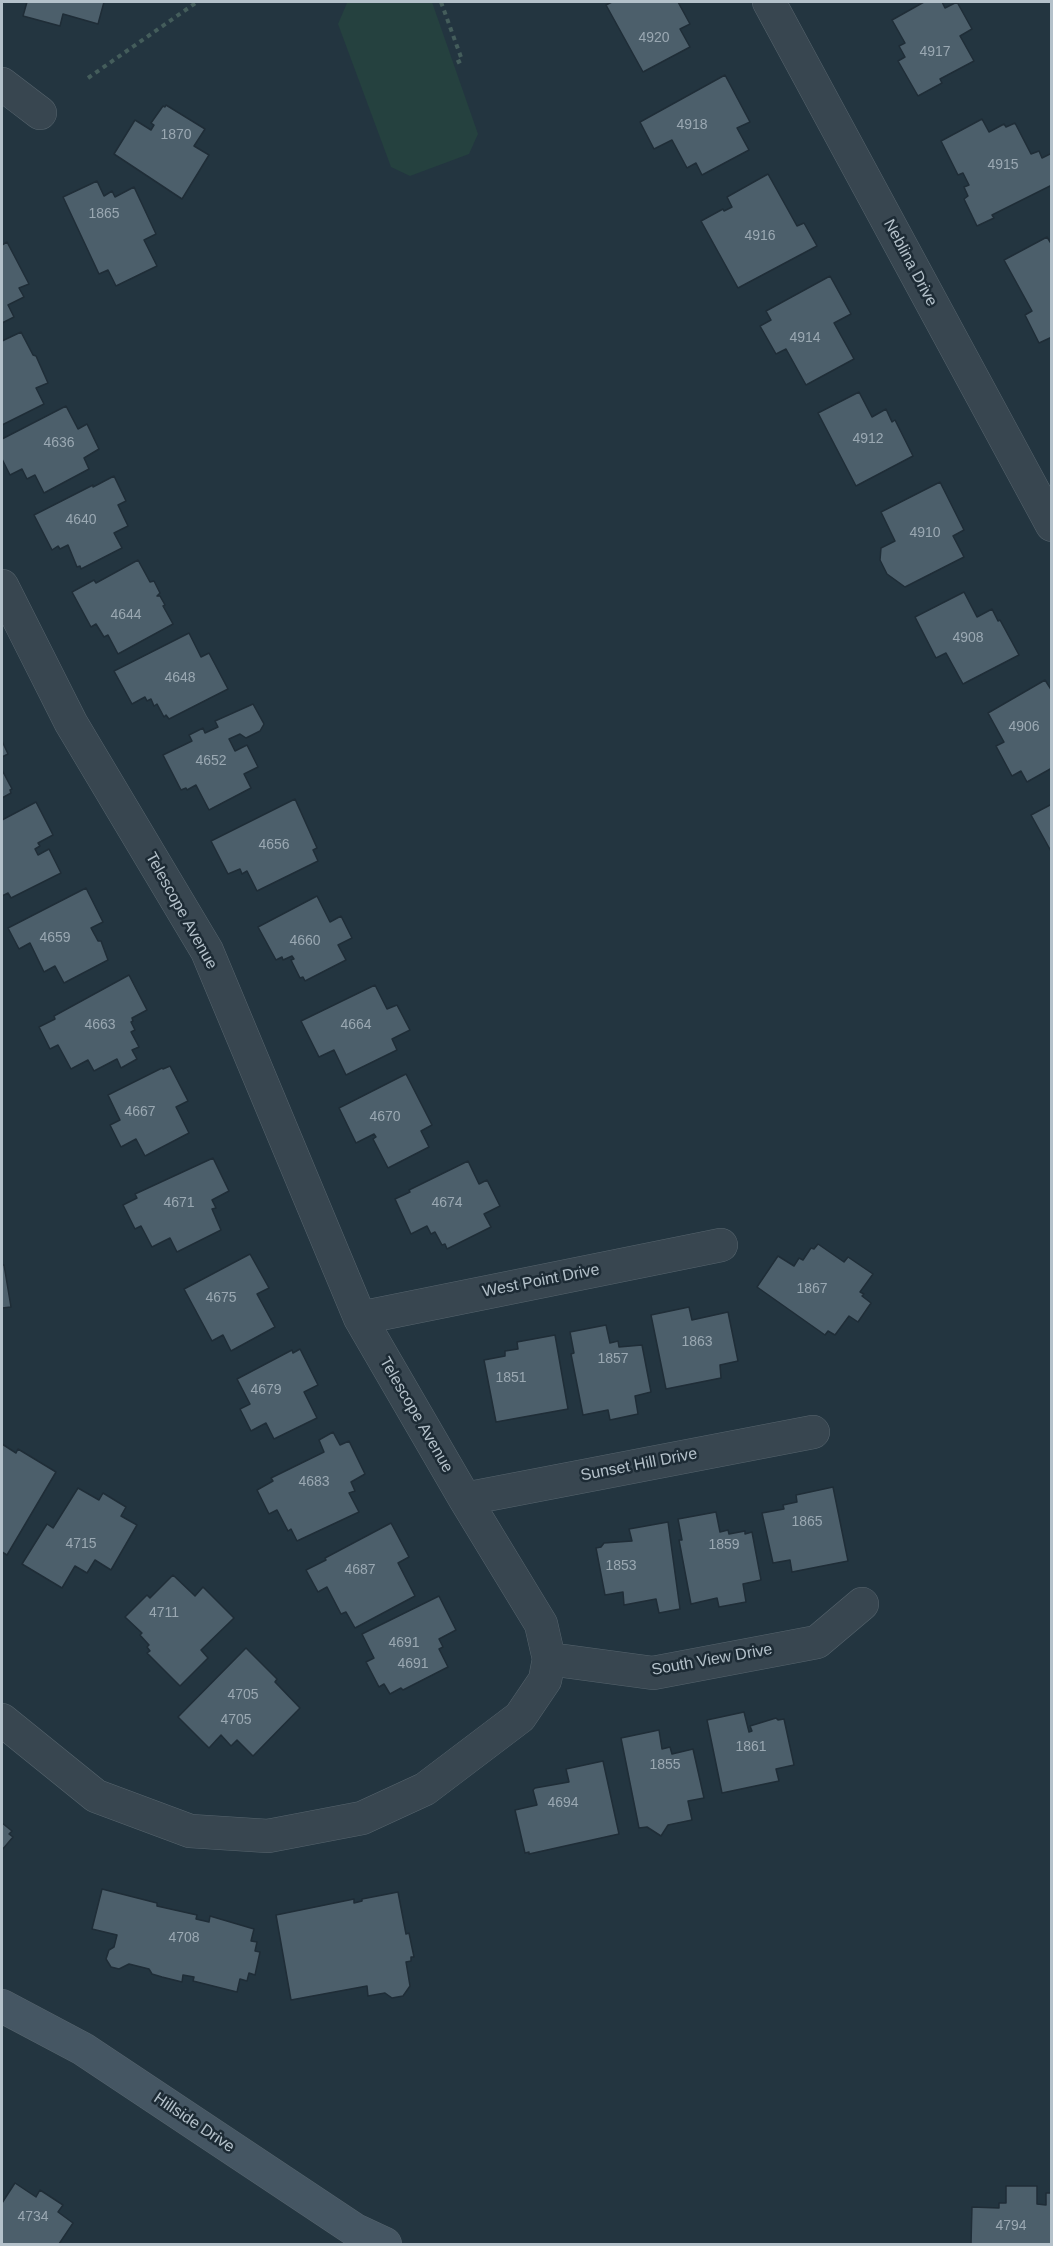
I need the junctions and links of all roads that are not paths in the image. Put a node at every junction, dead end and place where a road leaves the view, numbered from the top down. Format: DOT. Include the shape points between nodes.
graph roads {
  1 [pos="772,2"];
  2 [pos="2,84"];
  3 [pos="40,112"];
  4 [pos="1052,525"];
  5 [pos="2,586"];
  6 [pos="721,1245"];
  7 [pos="360,1318"];
  8 [pos="813,1432"];
  9 [pos="465,1499"];
  10 [pos="862,1604"];
  11 [pos="549,1659"];
  12 [pos="2,1720"];
  13 [pos="2,2006"];
  14 [pos="385,2244"];
  1 -- 4 [label="street, Neblina Drive"];
  2 -- 3 [label="street"];
  5 -- 7 [label="street, Telescope Avenue" via="71,723 207,951"];
  6 -- 7 [label="street, West Point Drive"];
  7 -- 9 [label="street, Telescope Avenue"];
  8 -- 9 [label="street, Sunset Hill Drive"];
  9 -- 11 [label="street, Telescope Avenue" via="541,1624"];
  10 -- 11 [label="street, South View Drive" via="818,1642 653,1673"];
  11 -- 12 [label="street" via="545,1680 520,1717 424,1790 362,1818 268,1836 190,1831 96,1796"];
  13 -- 14 [label="street, Hillside Drive" via="83,2049 355,2230"];
}
